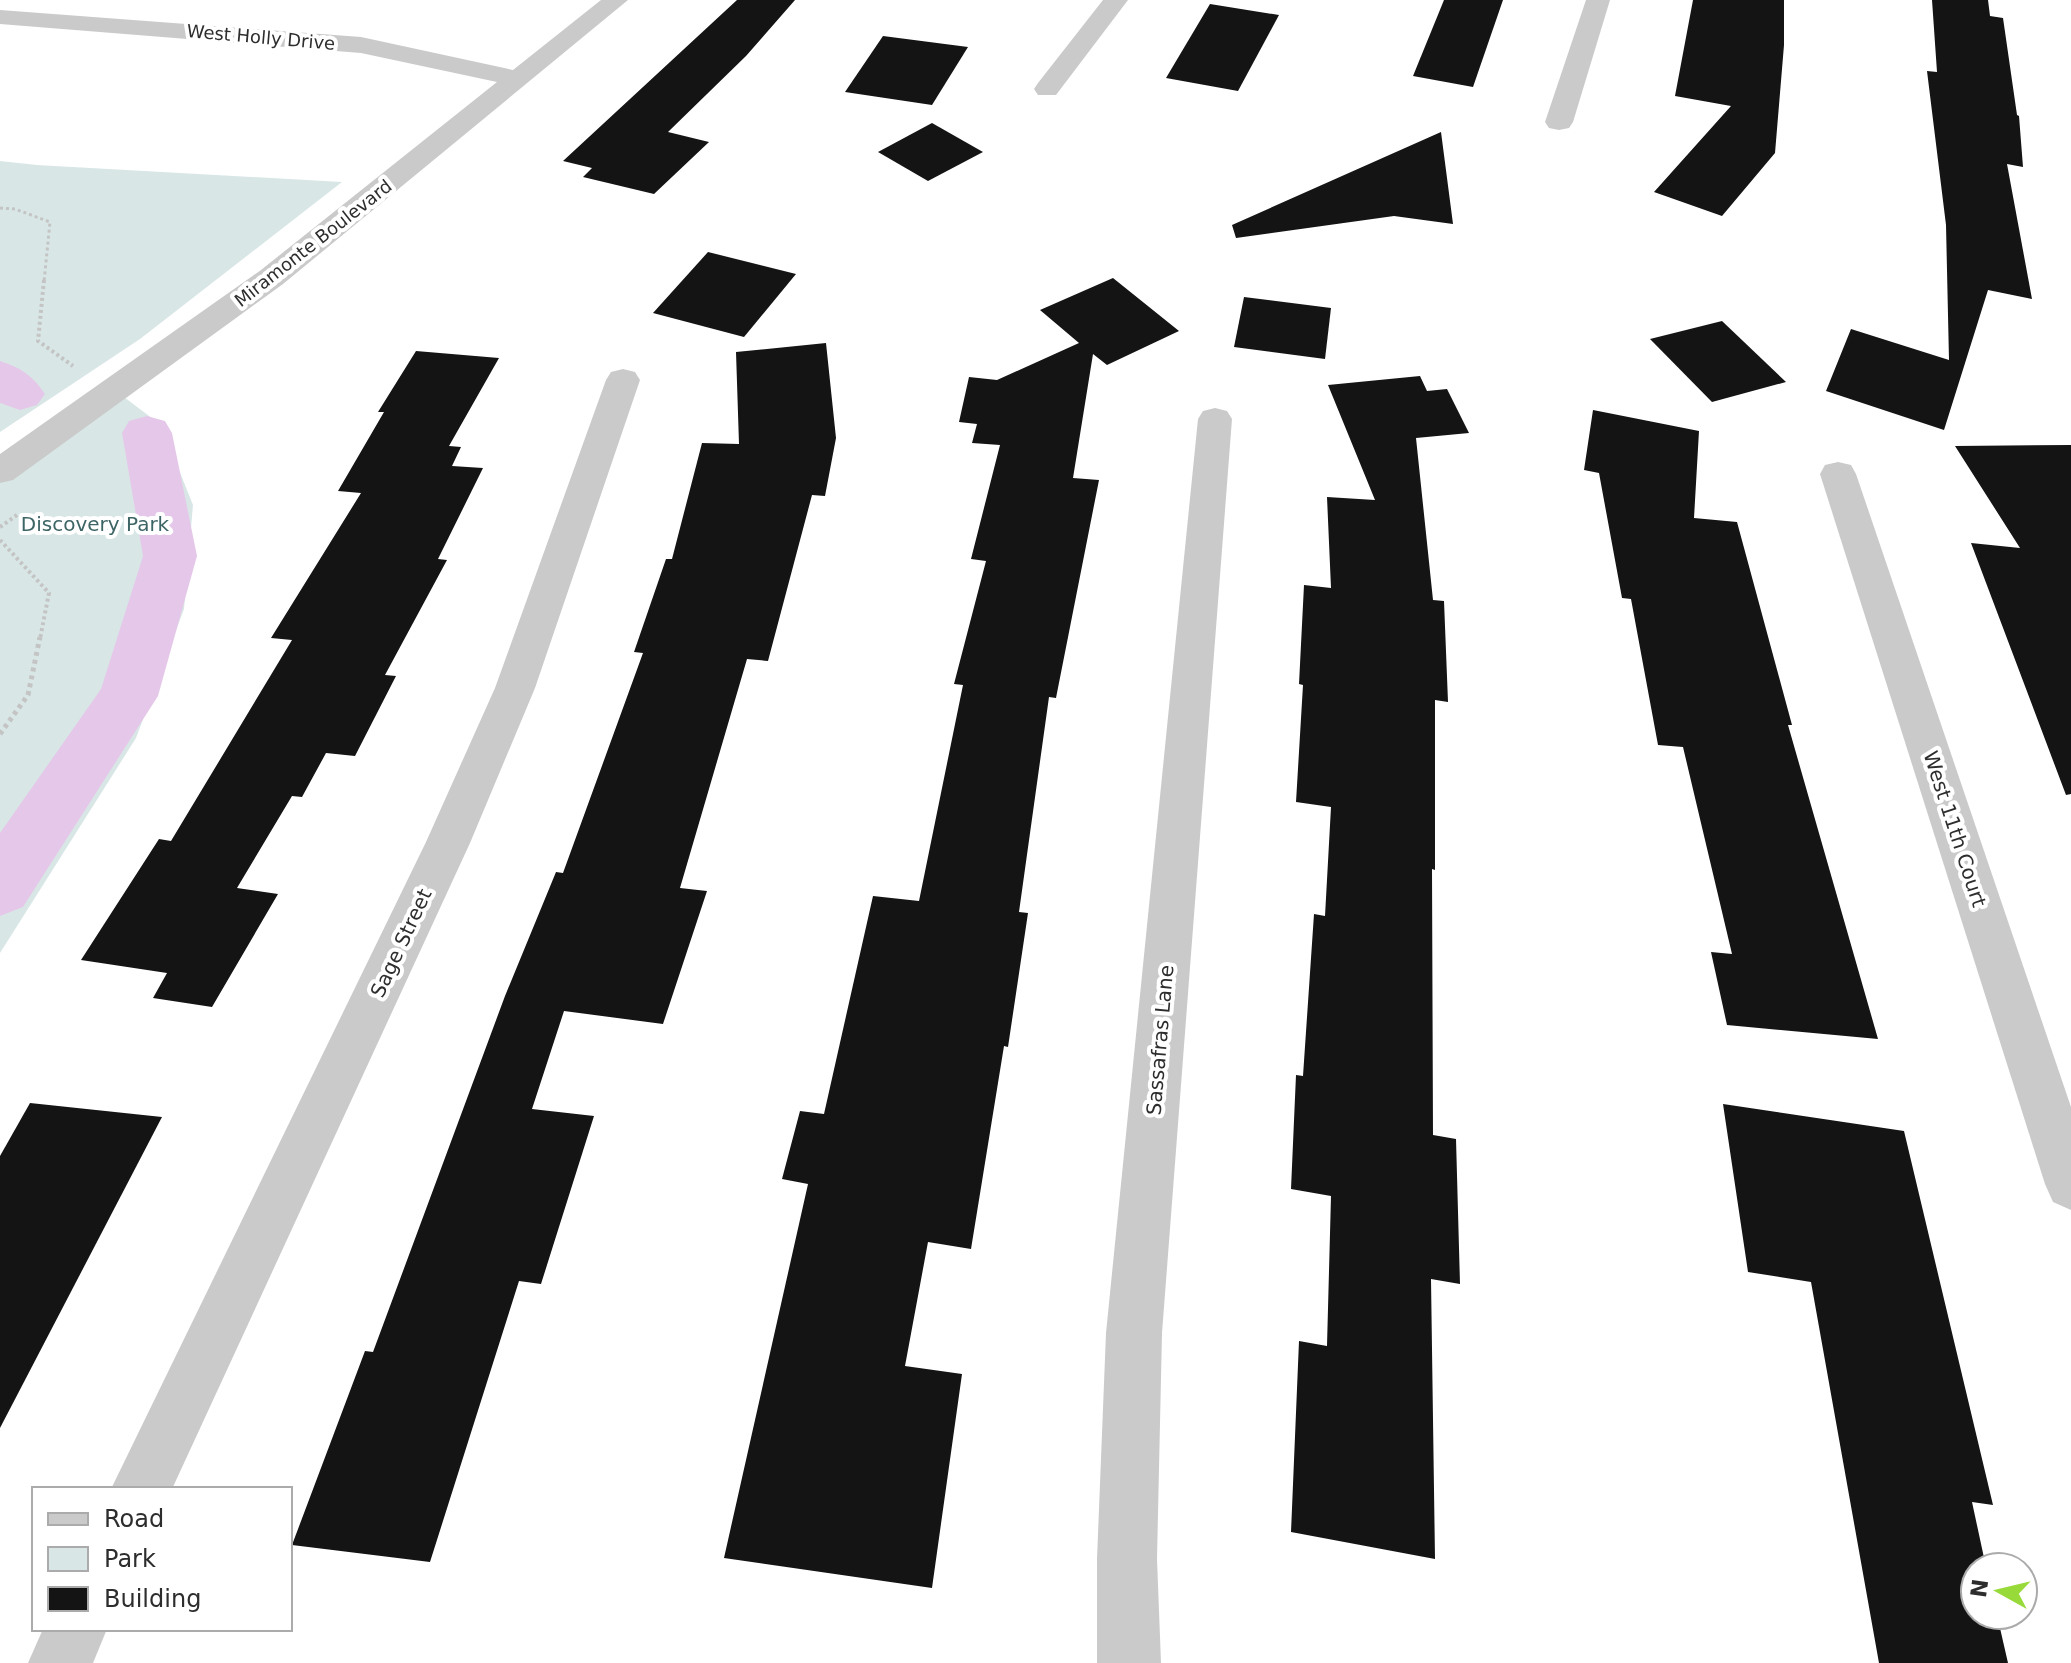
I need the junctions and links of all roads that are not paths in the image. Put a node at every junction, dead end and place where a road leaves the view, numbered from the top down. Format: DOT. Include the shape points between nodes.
graph roads {
  1 [pos="616,0"];
  2 [pos="1116,0"];
  3 [pos="1598,0"];
  4 [pos="0,17"];
  5 [pos="518,79"];
  6 [pos="1047,89"];
  7 [pos="1559,122"];
  8 [pos="623,380"];
  9 [pos="1215,419"];
  10 [pos="0,471"];
  11 [pos="1838,474"];
  12 [pos="2071,1184"];
  13 [pos="142,1487"];
  14 [pos="75,1631"];
  15 [pos="60,1663"];
  16 [pos="1129,1663"];
  1 -- 5 [label="street, Miramonte Boulevard"];
  2 -- 6 [label="street"];
  3 -- 7 [label="street"];
  4 -- 5 [label="street, West Holly Drive" via="361,45"];
  5 -- 10 [label="street, Miramonte Boulevard" via="272,277"];
  8 -- 13 [label="street, Sage Street" via="515,688 448,843"];
  9 -- 16 [label="street, Sassafras Lane" via="1134,1333"];
  11 -- 12 [label="street, West 11th Court"];
  14 -- 15 [label="street"];
}
